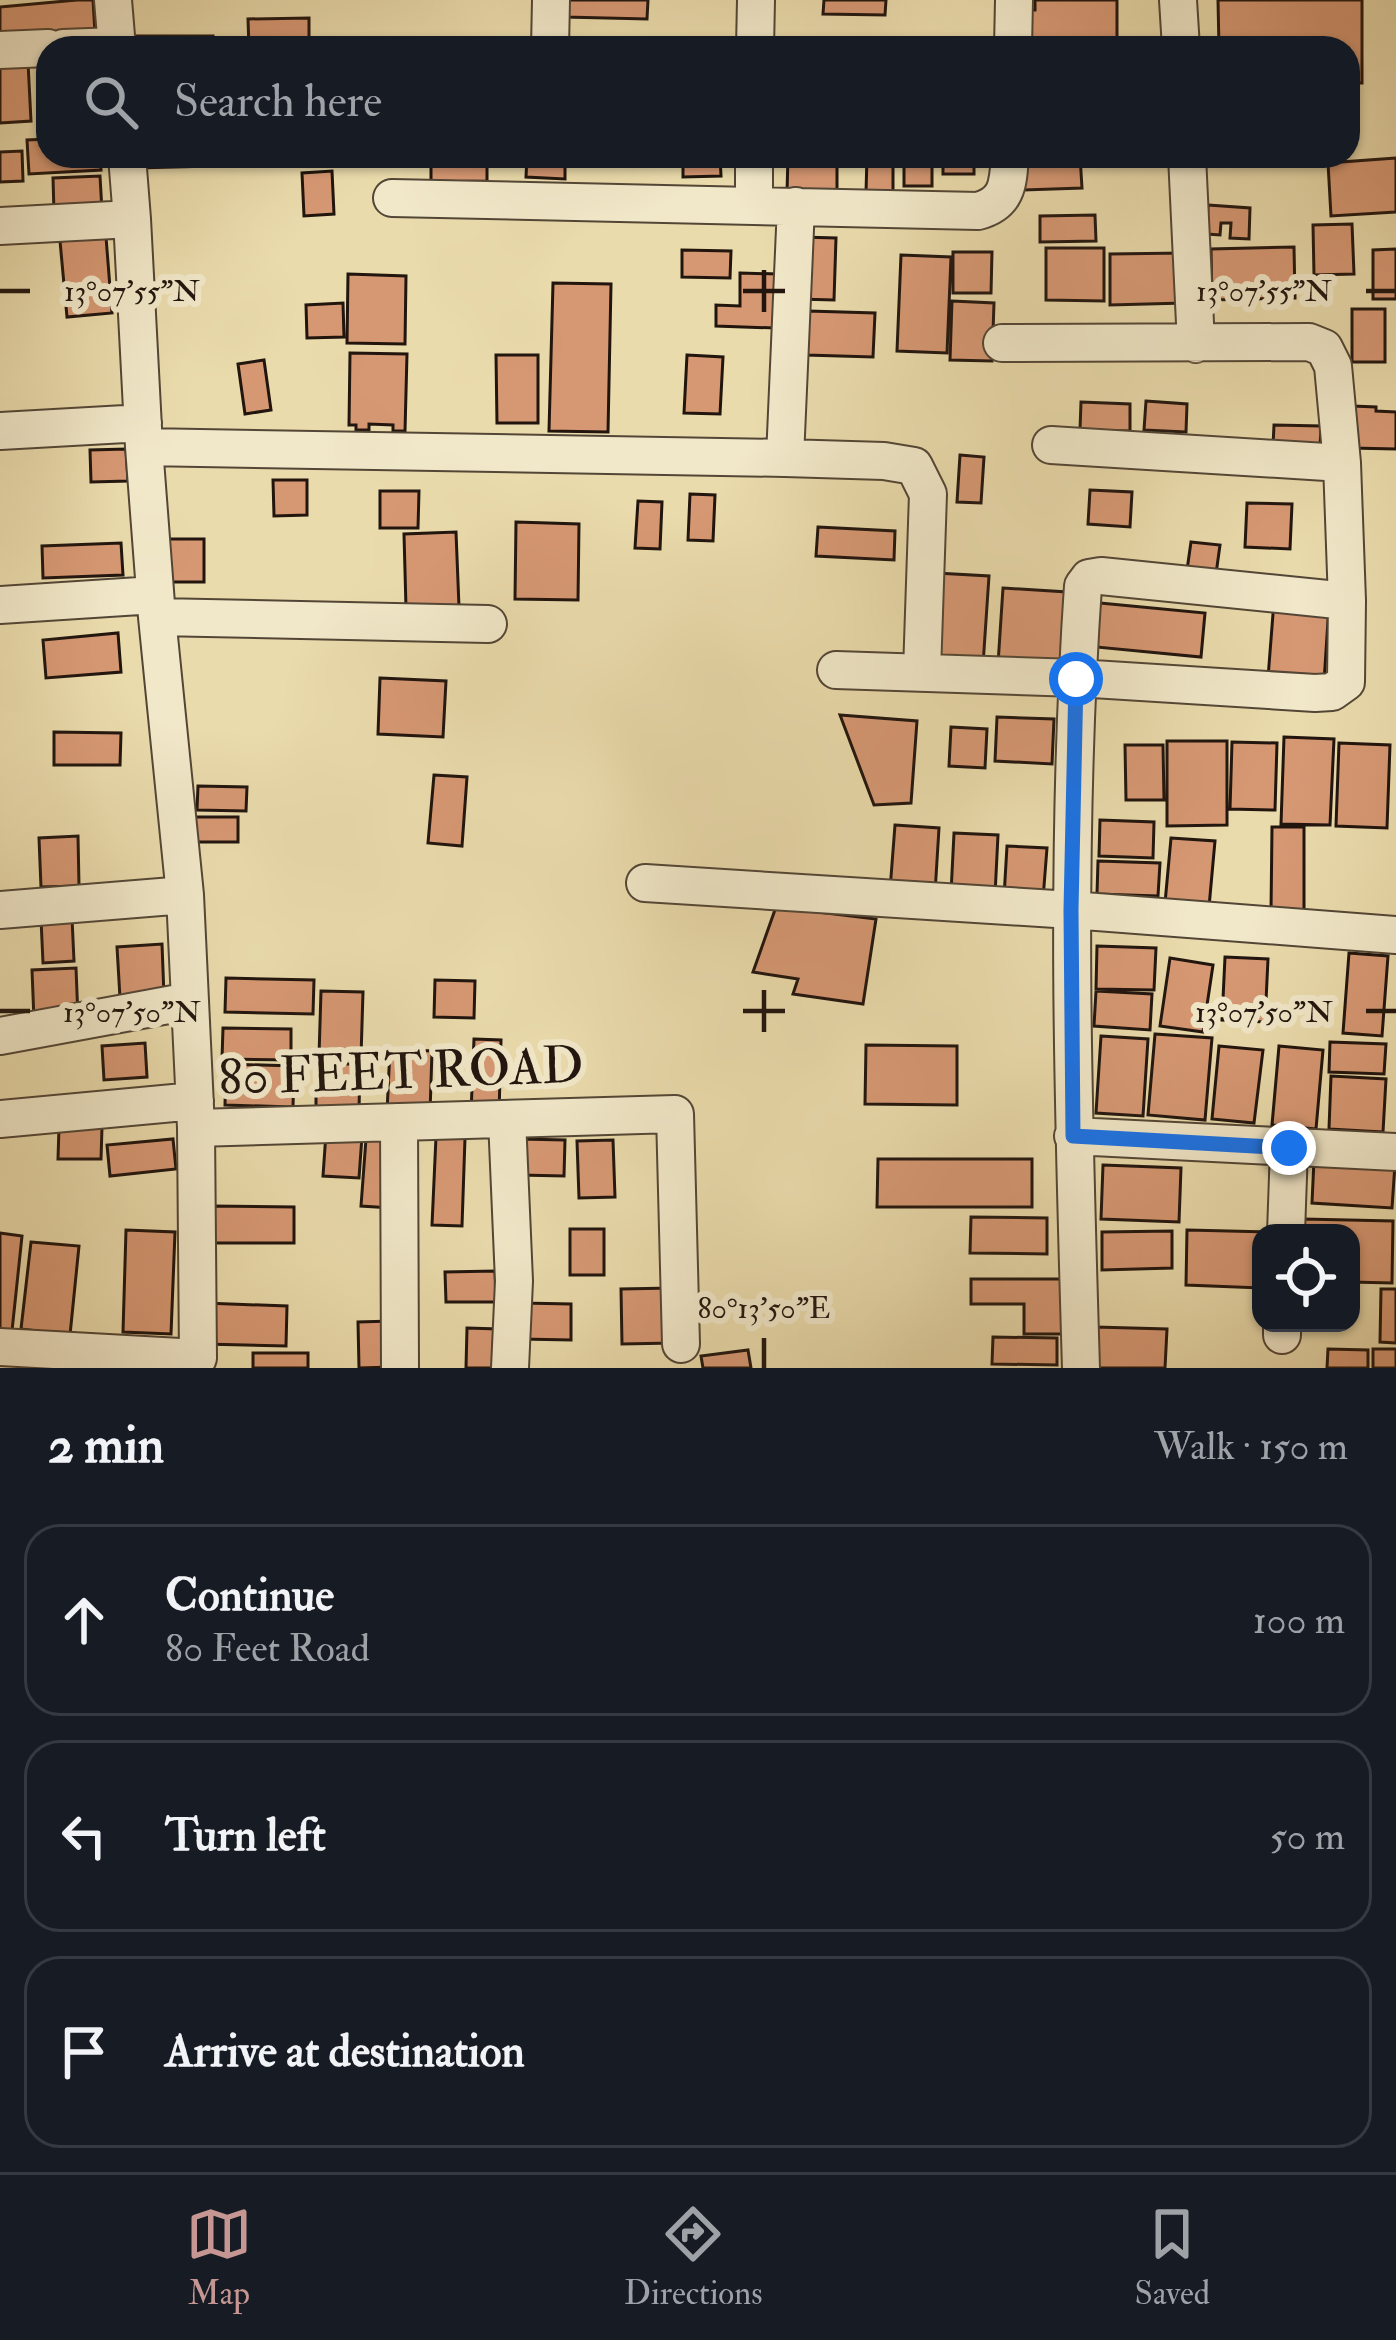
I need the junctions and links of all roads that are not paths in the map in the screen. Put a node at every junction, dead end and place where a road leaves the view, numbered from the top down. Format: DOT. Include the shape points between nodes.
graph roads {
  1 [pos="112,0"];
  2 [pos="551,0"];
  3 [pos="756,0"];
  4 [pos="1014,0"];
  5 [pos="1178,0"];
  6 [pos="116,36"];
  7 [pos="550,36"];
  8 [pos="755,36"];
  9 [pos="1013,36"];
  10 [pos="1180,36"];
  11 [pos="36,49"];
  12 [pos="0,50"];
  13 [pos="128,168"];
  14 [pos="754,168"];
  15 [pos="1009,168"];
  16 [pos="1187,168"];
  17 [pos="392,198"];
  18 [pos="754,204"];
  19 [pos="796,206"];
  20 [pos="132,219"];
  21 [pos="0,226"];
  22 [pos="1002,343"];
  23 [pos="1196,344"];
  24 [pos="0,431"];
  25 [pos="144,435"];
  26 [pos="1051,445"];
  27 [pos="785,458"];
  28 [pos="1342,463"];
  29 [pos="1347,601"];
  30 [pos="0,605"];
  31 [pos="156,606"];
  32 [pos="488,623"];
  33 [pos="836,670"];
  34 [pos="922,672"];
  35 [pos="1076,679"];
  36 [pos="645,883"];
  37 [pos="185,895"];
  38 [pos="0,910"];
  39 [pos="1071,910"];
  40 [pos="1396,935"];
  41 [pos="190,1001"];
  42 [pos="0,1036"];
  43 [pos="195,1115"];
  44 [pos="0,1119"];
  45 [pos="507,1119"];
  46 [pos="399,1122"];
  47 [pos="1073,1136"];
  48 [pos="1289,1148"];
  49 [pos="1396,1152"];
  50 [pos="1286,1224"];
  51 [pos="680,1344"];
  52 [pos="15,1354"];
  53 [pos="400,1368"];
  54 [pos="510,1368"];
  55 [pos="1081,1368"];
  1 -- 6 [label="street"];
  2 -- 7 [label="street"];
  3 -- 8 [label="street"];
  4 -- 9 [label="street"];
  5 -- 10 [label="street"];
  11 -- 12 [label="street"];
  13 -- 20 [label="street"];
  14 -- 18 [label="street"];
  15 -- 19 [label="street" via="1007,190 991,208"];
  16 -- 23 [label="street"];
  17 -- 18 [label="street"];
  18 -- 19 [label="street"];
  19 -- 27 [label="street"];
  20 -- 21 [label="street"];
  20 -- 25 [label="street"];
  22 -- 23 [label="street"];
  23 -- 28 [label="street" via="1324,348 1333,366"];
  24 -- 25 [label="street"];
  25 -- 27 [label="street"];
  25 -- 31 [label="street"];
  26 -- 28 [label="street"];
  27 -- 34 [label="street" via="914,466 928,494"];
  28 -- 29 [label="street"];
  29 -- 35 [label="street" via="1348,673 1332,692"];
  29 -- 35 [label="street" via="1089,578"];
  30 -- 31 [label="street"];
  31 -- 32 [label="street"];
  31 -- 37 [label="street"];
  33 -- 34 [label="street"];
  34 -- 35 [label="street"];
  35 -- 39 [label="street"];
  36 -- 39 [label="street"];
  37 -- 38 [label="street"];
  37 -- 41 [label="street"];
  39 -- 40 [label="street"];
  39 -- 47 [label="street"];
  41 -- 42 [label="street"];
  41 -- 43 [label="street"];
  43 -- 44 [label="street"];
  43 -- 46 [label="street, 80 FEET ROAD"];
  43 -- 52 [label="street, 80 FEET ROAD" via="198,1358"];
  45 -- 46 [label="street, 80 FEET ROAD"];
  45 -- 51 [label="street, 80 FEET ROAD" via="675,1114"];
  45 -- 54 [label="street"];
  46 -- 53 [label="street"];
  47 -- 48 [label="street"];
  47 -- 55 [label="street"];
  48 -- 49 [label="street"];
  48 -- 50 [label="street"];
}
